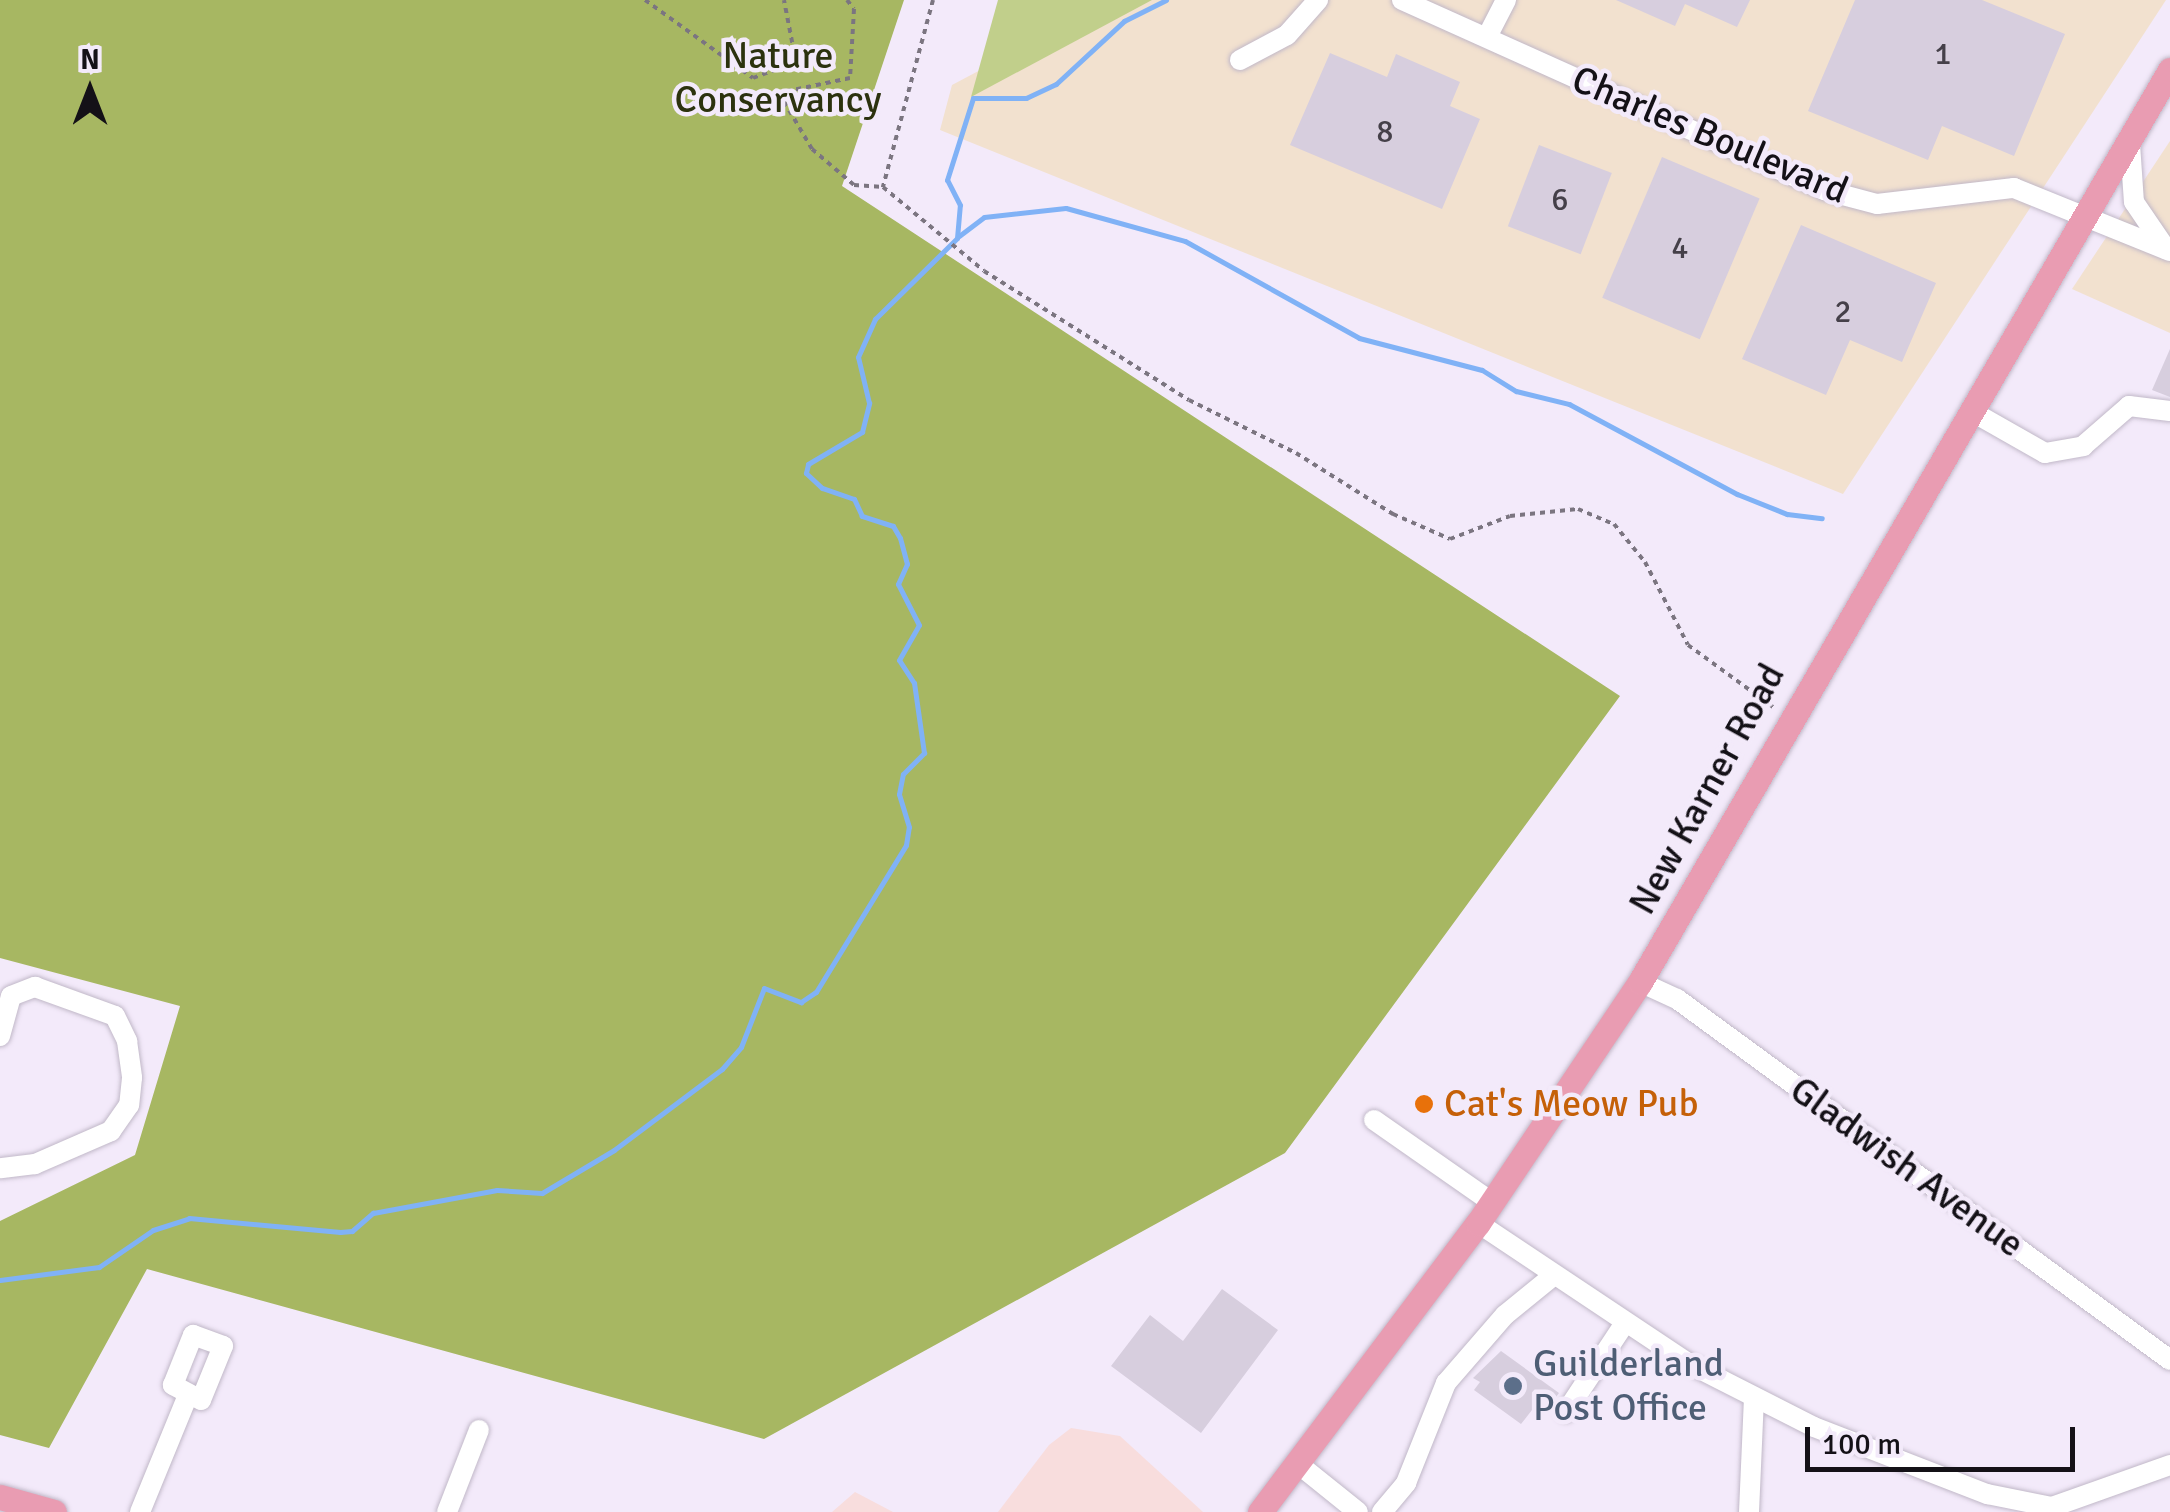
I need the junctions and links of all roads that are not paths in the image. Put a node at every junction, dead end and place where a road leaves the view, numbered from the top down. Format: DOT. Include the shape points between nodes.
graph roads {
  1 [pos="1318,0"];
  2 [pos="1402,0"];
  3 [pos="1506,0"];
  4 [pos="1487,37"];
  5 [pos="1240,60"];
  6 [pos="2170,70"];
  7 [pos="2132,136"];
  8 [pos="2085,219"];
  9 [pos="2169,250"];
  10 [pos="1971,411"];
  11 [pos="2170,411"];
  12 [pos="1640,982"];
  13 [pos="0,1036"];
  14 [pos="1374,1120"];
  15 [pos="0,1168"];
  16 [pos="1485,1213"];
  17 [pos="1554,1275"];
  18 [pos="1624,1323"];
  19 [pos="2170,1360"];
  20 [pos="188,1395"];
  21 [pos="1754,1397"];
  22 [pos="1566,1412"];
  23 [pos="479,1430"];
  24 [pos="1297,1464"];
  25 [pos="2170,1464"];
  26 [pos="0,1497"];
  27 [pos="54,1512"];
  28 [pos="140,1512"];
  29 [pos="447,1512"];
  30 [pos="1260,1512"];
  31 [pos="1358,1512"];
  32 [pos="1382,1512"];
  33 [pos="1748,1512"];
  1 -- 5 [label="street" via="1287,34"];
  2 -- 4 [label="street, Charles Boulevard"];
  3 -- 4 [label="street"];
  4 -- 8 [label="street, Charles Boulevard" via="1824,190 1877,204 2014,188"];
  6 -- 7 [label="main road, New Karner Road"];
  7 -- 8 [label="main road, New Karner Road"];
  7 -- 9 [label="street" via="2127,160 2134,202"];
  8 -- 9 [label="street, Charles Boulevard"];
  8 -- 10 [label="main road, New Karner Road"];
  10 -- 11 [label="street" via="2045,453 2082,446 2129,406"];
  10 -- 12 [label="main road, New Karner Road"];
  12 -- 16 [label="main road, New Karner Road"];
  12 -- 19 [label="street, Gladwish Avenue" via="1677,999"];
  13 -- 15 [label="street" via="11,996 35,987 114,1016 127,1041 132,1078 129,1104 110,1131 35,1164"];
  14 -- 16 [label="street"];
  16 -- 17 [label="street"];
  16 -- 24 [label="main road, New Karner Road"];
  17 -- 18 [label="street"];
  17 -- 32 [label="street" via="1504,1315 1446,1383 1406,1483"];
  18 -- 21 [label="street"];
  18 -- 22 [label="street"];
  20 -- 28 [label="street"];
  21 -- 25 [label="street" via="1814,1427 2016,1503 2069,1503"];
  21 -- 33 [label="street"];
  23 -- 29 [label="street"];
  24 -- 30 [label="main road, New Karner Road"];
  24 -- 31 [label="street"];
  26 -- 27 [label="main road"];
}
